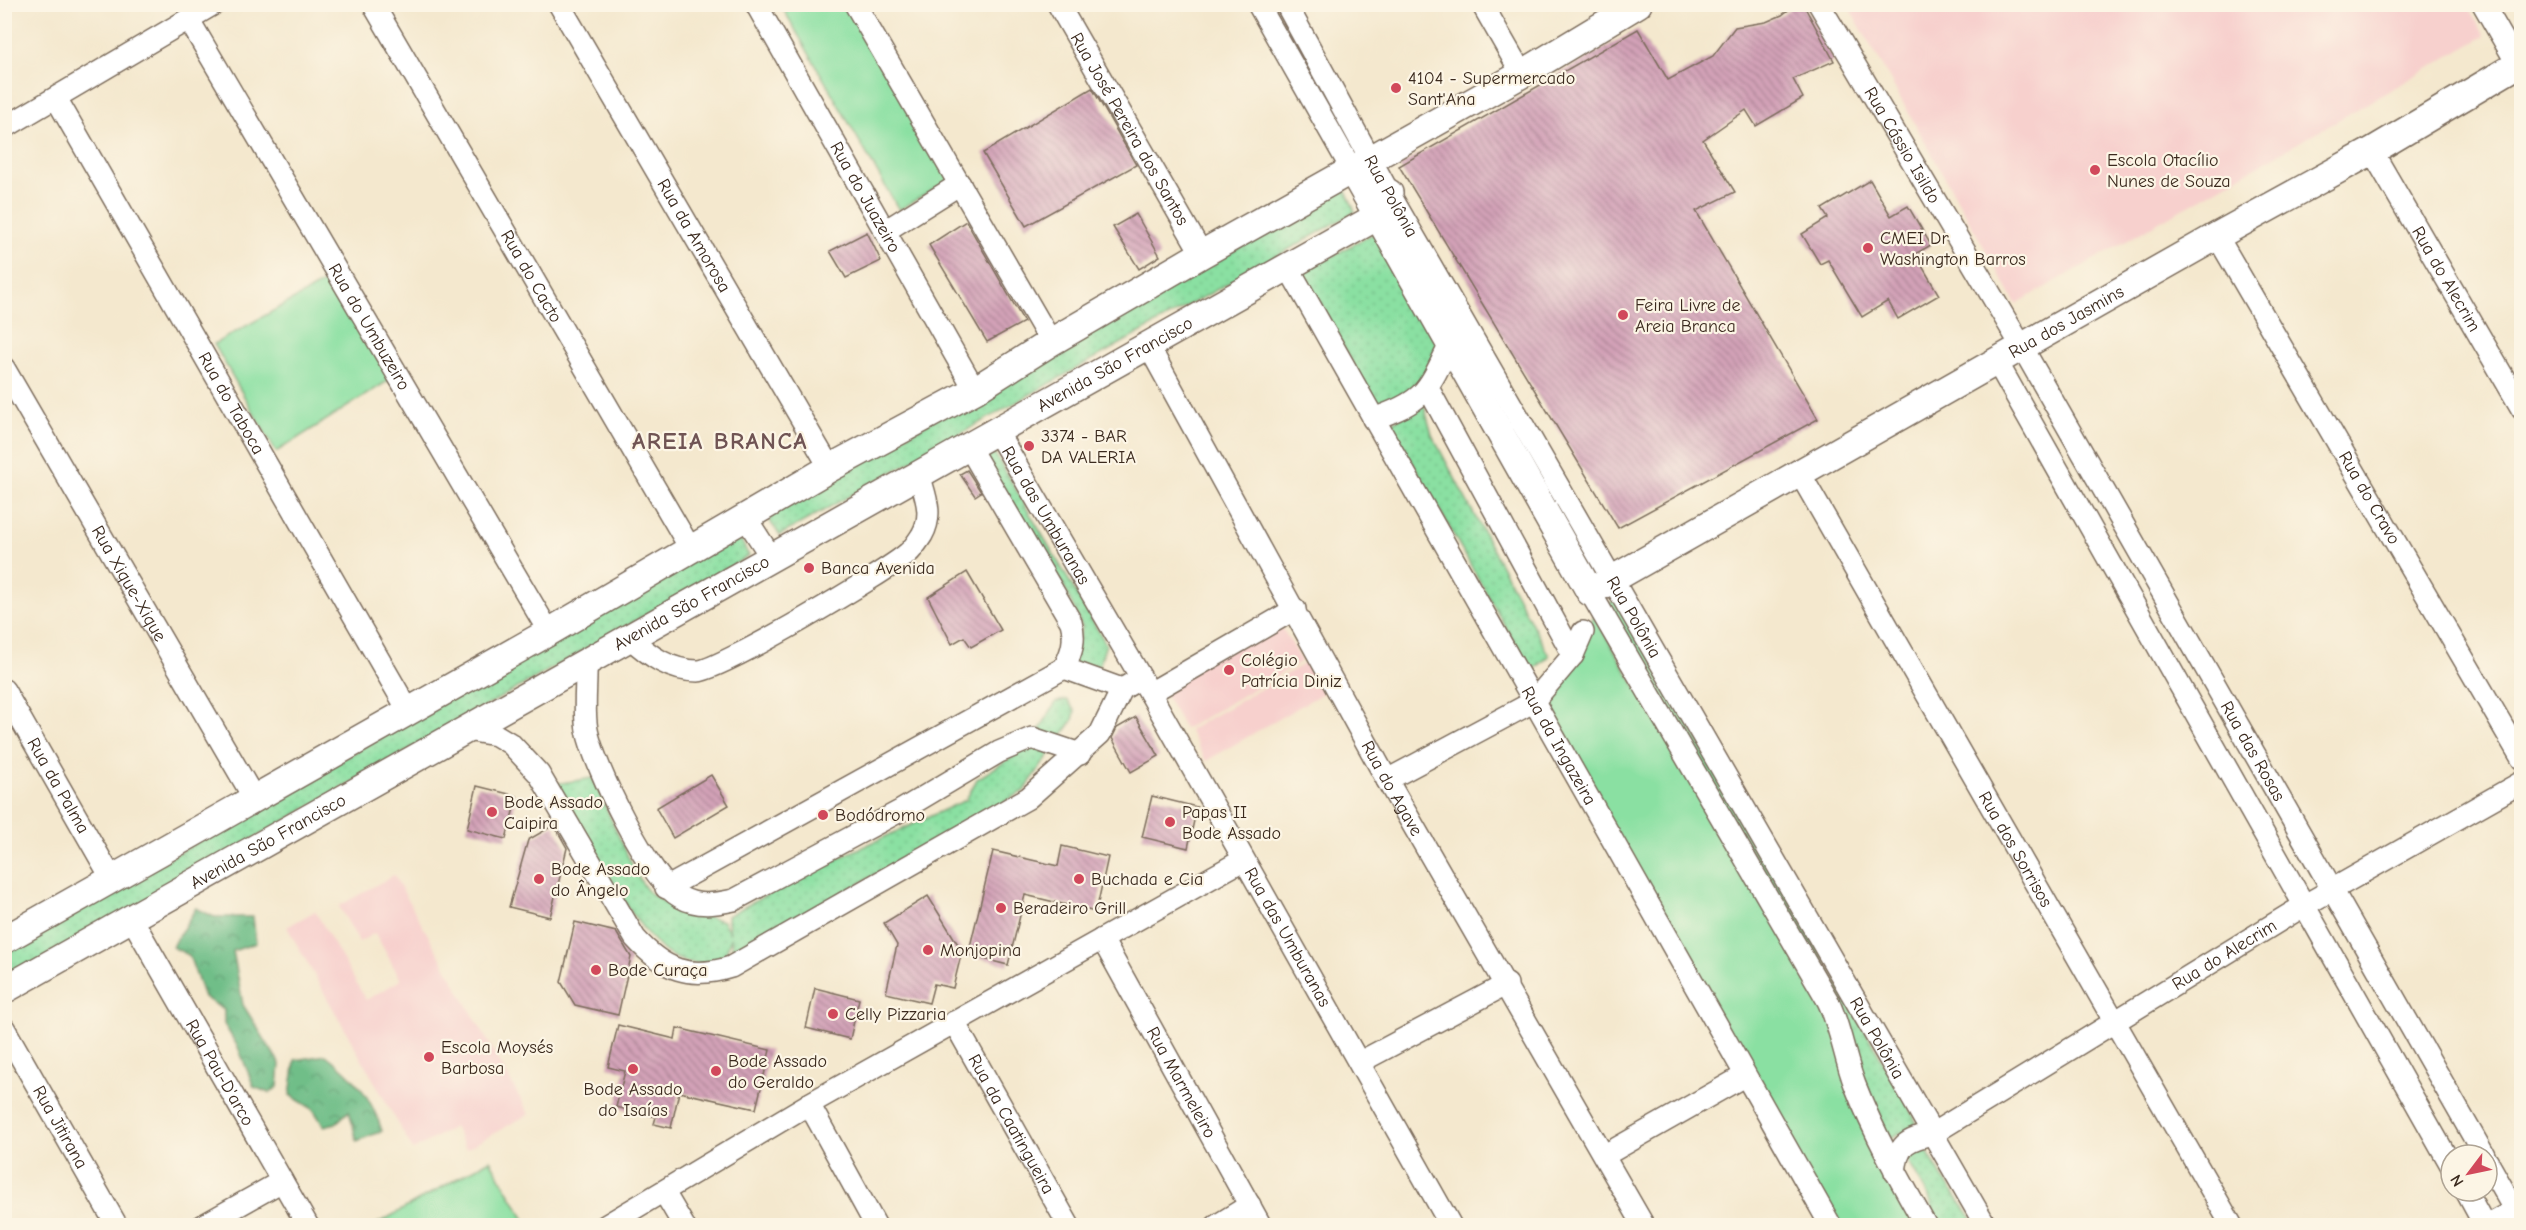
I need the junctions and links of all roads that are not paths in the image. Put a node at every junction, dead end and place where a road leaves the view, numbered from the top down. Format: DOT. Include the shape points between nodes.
graph roads {
  1 [pos="214,4"];
  2 [pos="373,4"];
  3 [pos="559,4"];
  4 [pos="756,4"];
  5 [pos="855,4"];
  6 [pos="1058,4"];
  7 [pos="1258,4"];
  8 [pos="1286,4"];
  9 [pos="1482,4"];
  10 [pos="1638,4"];
  11 [pos="1819,4"];
  12 [pos="2483,4"];
  13 [pos="189,20"];
  14 [pos="2520,66"];
  15 [pos="1522,74"];
  16 [pos="56,98"];
  17 [pos="4,128"];
  18 [pos="2372,151"];
  19 [pos="1362,164"];
  20 [pos="960,184"];
  21 [pos="1383,204"];
  22 [pos="885,231"];
  23 [pos="2217,236"];
  24 [pos="1202,254"];
  25 [pos="1288,267"];
  26 [pos="1051,342"];
  27 [pos="1450,344"];
  28 [pos="1148,345"];
  29 [pos="2022,347"];
  30 [pos="1997,362"];
  31 [pos="4,368"];
  32 [pos="1428,388"];
  33 [pos="975,390"];
  34 [pos="2522,409"];
  35 [pos="1373,419"];
  36 [pos="996,430"];
  37 [pos="969,447"];
  38 [pos="830,468"];
  39 [pos="1799,472"];
  40 [pos="919,474"];
  41 [pos="746,518"];
  42 [pos="690,548"];
  43 [pos="771,557"];
  44 [pos="1600,585"];
  45 [pos="1295,609"];
  46 [pos="549,632"];
  47 [pos="1583,632"];
  48 [pos="630,638"];
  49 [pos="1573,655"];
  50 [pos="586,662"];
  51 [pos="1064,668"];
  52 [pos="1146,686"];
  53 [pos="1122,688"];
  54 [pos="4,690"];
  55 [pos="1533,702"];
  56 [pos="408,710"];
  57 [pos="466,730"];
  58 [pos="1080,754"];
  59 [pos="2522,759"];
  60 [pos="1387,780"];
  61 [pos="2522,782"];
  62 [pos="255,800"];
  63 [pos="1243,860"];
  64 [pos="112,879"];
  65 [pos="666,888"];
  66 [pos="2333,889"];
  67 [pos="2305,905"];
  68 [pos="132,918"];
  69 [pos="1102,939"];
  70 [pos="4,940"];
  71 [pos="1507,984"];
  72 [pos="4,990"];
  73 [pos="954,1022"];
  74 [pos="2116,1023"];
  75 [pos="4,1028"];
  76 [pos="1360,1062"];
  77 [pos="1744,1076"];
  78 [pos="809,1104"];
  79 [pos="1932,1134"];
  80 [pos="2439,1143"];
  81 [pos="2477,1143"];
  82 [pos="1605,1155"];
  83 [pos="1895,1172"];
  84 [pos="2499,1179"];
  85 [pos="282,1181"];
  86 [pos="664,1192"];
  87 [pos="2473,1203"];
  88 [pos="1250,1205"];
  89 [pos="2518,1208"];
  90 [pos="117,1226"];
  91 [pos="202,1226"];
  92 [pos="308,1226"];
  93 [pos="604,1226"];
  94 [pos="684,1226"];
  95 [pos="876,1226"];
  96 [pos="1069,1226"];
  97 [pos="1216,1226"];
  98 [pos="1261,1226"];
  99 [pos="1452,1226"];
  100 [pos="1644,1226"];
  101 [pos="1830,1226"];
  102 [pos="1926,1226"];
  103 [pos="1986,1226"];
  104 [pos="2232,1226"];
  105 [pos="2486,1226"];
  1 -- 13 [label="street"];
  2 -- 42 [label="street, Rua do Cacto"];
  3 -- 38 [label="street, Rua da Amorosa"];
  4 -- 22 [label="street, Rua do Juazeiro"];
  5 -- 20 [label="street"];
  6 -- 24 [label="street, Rua José Pereira dos Santos"];
  7 -- 19 [label="street, Rua Polônia"];
  8 -- 19 [label="street, Rua Polônia"];
  9 -- 15 [label="street"];
  10 -- 15 [label="main road"];
  11 -- 29 [label="street, Rua Cássio Isildo"];
  12 -- 14 [label="street"];
  13 -- 16 [label="street"];
  13 -- 46 [label="street, Rua do Umbuzeiro"];
  14 -- 18 [label="main road, Rua dos Jasmins"];
  15 -- 19 [label="main road"];
  16 -- 17 [label="street"];
  16 -- 56 [label="street, Rua do Taboca"];
  18 -- 23 [label="main road, Rua dos Jasmins"];
  18 -- 34 [label="street, Rua do Alecrim"];
  19 -- 21 [label="main road, Rua Polônia"];
  19 -- 24 [label="main road"];
  20 -- 22 [label="street"];
  20 -- 26 [label="street"];
  21 -- 25 [label="main road, Avenida São Francisco"];
  21 -- 27 [label="main road, Rua Polônia"];
  21 -- 44 [label="street, Rua Polônia"];
  22 -- 33 [label="street, Rua do Juazeiro"];
  23 -- 29 [label="main road, Rua dos Jasmins"];
  23 -- 59 [label="street, Rua do Cravo"];
  24 -- 26 [label="main road"];
  25 -- 28 [label="main road, Avenida São Francisco"];
  25 -- 35 [label="street, Rua da Ingazeira"];
  26 -- 33 [label="main road"];
  27 -- 32 [label="street"];
  27 -- 44 [label="main road, Rua Polônia"];
  28 -- 36 [label="main road, Avenida São Francisco"];
  28 -- 45 [label="street, Rua do Agave"];
  29 -- 30 [label="main road, Rua dos Jasmins"];
  29 -- 66 [label="street, Rua das Rosas"];
  30 -- 39 [label="main road, Rua dos Jasmins"];
  30 -- 67 [label="street, Rua das Rosas"];
  31 -- 62 [label="street, Rua Xique-Xique"];
  32 -- 35 [label="street" via="1403,409"];
  32 -- 49 [label="street"];
  33 -- 38 [label="main road"];
  35 -- 55 [label="street, Rua da Ingazeira"];
  36 -- 37 [label="main road, Avenida São Francisco"];
  36 -- 52 [label="street, Rua das Umburanas"];
  37 -- 40 [label="main road, Avenida São Francisco"];
  37 -- 51 [label="street" via="1071,622 1074,638"];
  38 -- 41 [label="main road"];
  39 -- 44 [label="main road, Rua dos Jasmins"];
  39 -- 74 [label="street, Rua dos Sorrisos"];
  40 -- 43 [label="main road, Avenida São Francisco"];
  40 -- 48 [label="street" via="930,513 923,534 909,553 754,647 700,671 666,665"];
  41 -- 42 [label="main road"];
  41 -- 43 [label="street"];
  42 -- 46 [label="main road"];
  43 -- 48 [label="main road, Avenida São Francisco"];
  44 -- 79 [label="street, Rua Polônia"];
  44 -- 83 [label="street, Rua Polônia" via="1839,1022 1855,1086"];
  45 -- 52 [label="street"];
  45 -- 60 [label="street, Rua do Agave"];
  46 -- 56 [label="main road"];
  47 -- 49 [label="street"];
  48 -- 50 [label="main road, Avenida São Francisco"];
  49 -- 55 [label="street"];
  50 -- 57 [label="main road, Avenida São Francisco"];
  50 -- 65 [label="street" via="585,712 596,761 650,866"];
  51 -- 53 [label="street"];
  51 -- 65 [label="street"];
  52 -- 53 [label="street"];
  52 -- 63 [label="street, Rua das Umburanas"];
  53 -- 58 [label="street" via="1100,734"];
  54 -- 64 [label="street, Rua da Palma"];
  55 -- 60 [label="street"];
  55 -- 77 [label="street, Rua da Ingazeira"];
  56 -- 62 [label="main road"];
  57 -- 58 [label="street" via="496,735 523,755 539,774 635,938 659,962 696,974 731,967 1028,798"];
  57 -- 68 [label="main road, Avenida São Francisco"];
  58 -- 65 [label="street" via="1032,738 1016,744 734,900 711,905 695,903"];
  60 -- 71 [label="street, Rua do Agave"];
  61 -- 66 [label="street, Rua do Alecrim"];
  62 -- 64 [label="main road"];
  63 -- 69 [label="street"];
  63 -- 76 [label="street, Rua das Umburanas"];
  64 -- 70 [label="main road"];
  66 -- 67 [label="street, Rua do Alecrim"];
  66 -- 81 [label="street, Rua das Rosas"];
  67 -- 74 [label="street, Rua do Alecrim"];
  67 -- 80 [label="street, Rua das Rosas"];
  68 -- 72 [label="main road, Avenida São Francisco"];
  68 -- 85 [label="street, Rua Pau-D'arco"];
  69 -- 73 [label="street"];
  69 -- 88 [label="street, Rua Marmeleiro"];
  71 -- 76 [label="street"];
  71 -- 82 [label="street, Rua do Agave"];
  73 -- 78 [label="street"];
  73 -- 96 [label="street, Rua da Caatingueira"];
  74 -- 79 [label="street, Rua do Alecrim"];
  74 -- 104 [label="street, Rua dos Sorrisos"];
  75 -- 90 [label="street, Rua Jitirana"];
  76 -- 99 [label="street, Rua das Umburanas"];
  77 -- 82 [label="street"];
  77 -- 101 [label="street, Rua da Ingazeira"];
  78 -- 86 [label="street"];
  78 -- 95 [label="street"];
  79 -- 83 [label="street, Rua do Alecrim" via="1901,1147"];
  79 -- 103 [label="street, Rua Polônia"];
  82 -- 100 [label="street, Rua do Agave"];
  83 -- 102 [label="street, Rua Polônia"];
  84 -- 89 [label="street"];
  85 -- 91 [label="street"];
  85 -- 92 [label="street, Rua Pau-D'arco"];
  86 -- 93 [label="street"];
  86 -- 94 [label="street"];
  87 -- 105 [label="street"];
  88 -- 97 [label="street"];
  88 -- 98 [label="street, Rua Marmeleiro"];
  89 -- 105 [label="street"];
}
